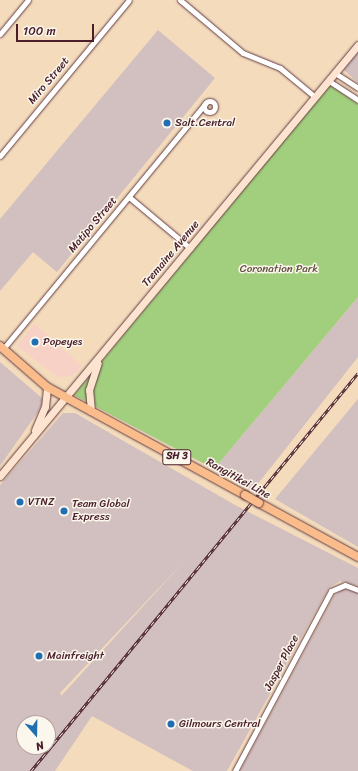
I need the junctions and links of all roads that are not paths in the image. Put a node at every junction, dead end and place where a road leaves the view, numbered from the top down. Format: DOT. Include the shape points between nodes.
graph roads {
  1 [pos="28,0"];
  2 [pos="129,0"];
  3 [pos="180,0"];
  4 [pos="0,34"];
  5 [pos="358,45"];
  6 [pos="335,73"];
  7 [pos="329,80"];
  8 [pos="358,88"];
  9 [pos="315,97"];
  10 [pos="358,100"];
  11 [pos="206,103"];
  12 [pos="206,110"];
  13 [pos="198,112"];
  14 [pos="0,156"];
  15 [pos="129,197"];
  16 [pos="190,248"];
  17 [pos="2,348"];
  18 [pos="100,357"];
  19 [pos="47,387"];
  20 [pos="65,398"];
  21 [pos="91,411"];
  22 [pos="30,440"];
  23 [pos="0,476"];
  24 [pos="358,557"];
  25 [pos="358,590"];
  26 [pos="235,771"];
  1 -- 4 [label="street"];
  2 -- 14 [label="street, Miro Street"];
  3 -- 9 [label="street" via="243,53 280,68"];
  5 -- 6 [label="main road, Tremaine Avenue"];
  6 -- 7 [label="main road, Tremaine Avenue"];
  6 -- 8 [label="street"];
  7 -- 9 [label="main road, Tremaine Avenue"];
  7 -- 10 [label="street"];
  9 -- 16 [label="main road, Tremaine Avenue"];
  11 -- 12 [label="street"];
  11 -- 12 [label="street" via="212,101 216,106 212,112"];
  11 -- 13 [label="street, Matipo Street"];
  12 -- 13 [label="street"];
  13 -- 15 [label="street, Matipo Street"];
  15 -- 16 [label="street"];
  15 -- 17 [label="street, Matipo Street"];
  16 -- 18 [label="main road, Tremaine Avenue"];
  17 -- 19 [label="highway, SH 3"];
  18 -- 20 [label="main road, Tremaine Avenue"];
  18 -- 21 [label="main road" via="89,390"];
  19 -- 20 [label="highway, SH 3"];
  19 -- 22 [label="main road" via="45,407"];
  20 -- 21 [label="highway, Rangitikei Line / SH 3"];
  20 -- 22 [label="main road, Tremaine Avenue"];
  21 -- 24 [label="highway, Rangitikei Line / SH 3, bridge"];
  22 -- 23 [label="main road, Tremaine Avenue"];
  25 -- 26 [label="street, Jasper Place" via="345,585 331,591"];
}
